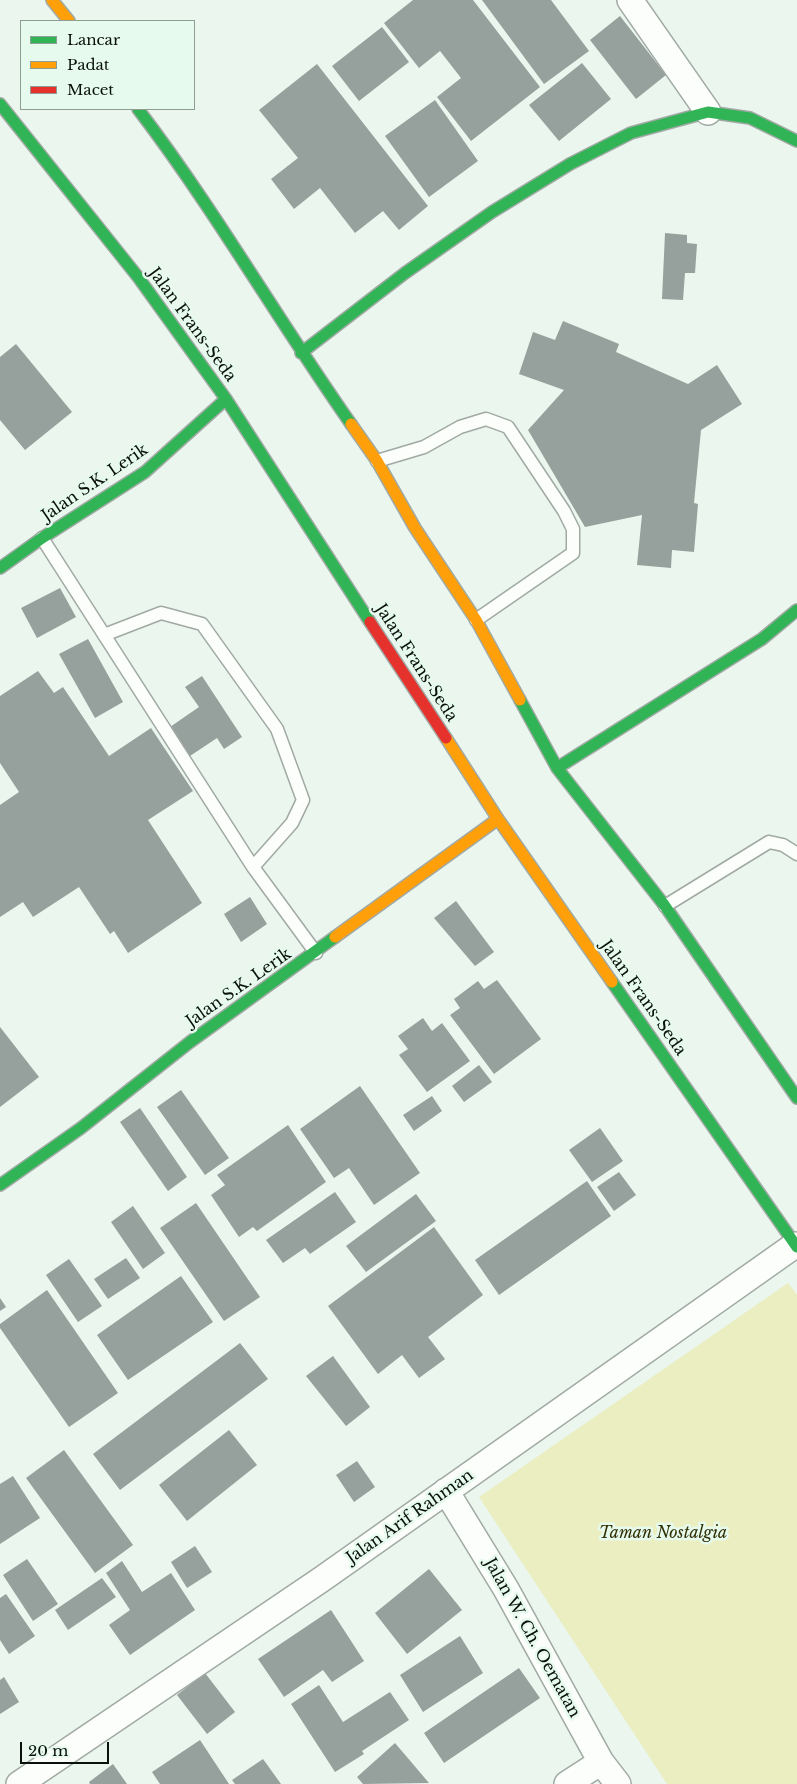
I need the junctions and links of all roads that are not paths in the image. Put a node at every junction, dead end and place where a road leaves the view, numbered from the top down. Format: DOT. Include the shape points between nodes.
graph roads {
  1 [pos="52,0"];
  2 [pos="630,0"];
  3 [pos="69,20"];
  4 [pos="0,104"];
  5 [pos="139,110"];
  6 [pos="708,112"];
  7 [pos="797,140"];
  8 [pos="301,353"];
  9 [pos="226,399"];
  10 [pos="377,461"];
  11 [pos="42,538"];
  12 [pos="0,568"];
  13 [pos="797,610"];
  14 [pos="476,620"];
  15 [pos="104,635"];
  16 [pos="557,768"];
  17 [pos="498,819"];
  18 [pos="797,854"];
  19 [pos="253,867"];
  20 [pos="666,906"];
  21 [pos="316,953"];
  22 [pos="797,1098"];
  23 [pos="0,1185"];
  24 [pos="796,1246"];
  25 [pos="446,1491"];
  26 [pos="601,1762"];
  27 [pos="19,1784"];
  28 [pos="567,1784"];
  29 [pos="618,1784"];
  1 -- 3 [label="main road"];
  2 -- 6 [label="street"];
  4 -- 9 [label="main road, Jalan Frans-Seda" via="138,276"];
  5 -- 8 [label="main road" via="173,155"];
  6 -- 7 [label="main road" via="750,118"];
  6 -- 8 [label="main road" via="631,133 570,164 492,212 405,272"];
  8 -- 10 [label="main road"];
  9 -- 11 [label="main road, Jalan S.K. Lerik" via="144,472"];
  9 -- 17 [label="main road, Jalan Frans-Seda"];
  10 -- 14 [label="main road" via="415,528"];
  10 -- 14 [label="lane" via="424,447 460,427 486,419 508,427 539,472 573,529 573,553"];
  11 -- 12 [label="main road, Jalan S.K. Lerik"];
  11 -- 15 [label="lane"];
  13 -- 16 [label="main road" via="762,640"];
  14 -- 16 [label="main road"];
  15 -- 19 [label="lane"];
  15 -- 19 [label="lane" via="161,613 202,624 277,729 302,800 292,823"];
  16 -- 20 [label="main road"];
  17 -- 21 [label="main road, Jalan S.K. Lerik"];
  17 -- 24 [label="main road, Jalan Frans-Seda"];
  18 -- 20 [label="lane" via="783,845 769,842"];
  19 -- 21 [label="lane"];
  20 -- 22 [label="main road"];
  21 -- 23 [label="main road, Jalan S.K. Lerik" via="190,1042 81,1128"];
  24 -- 25 [label="street, Jalan Arif Rahman"];
  25 -- 26 [label="street, Jalan W. Ch. Oematan" via="506,1589"];
  25 -- 27 [label="street, Jalan Arif Rahman"];
  26 -- 28 [label="street"];
  26 -- 29 [label="street, Jalan W. Ch. Oematan"];
}
